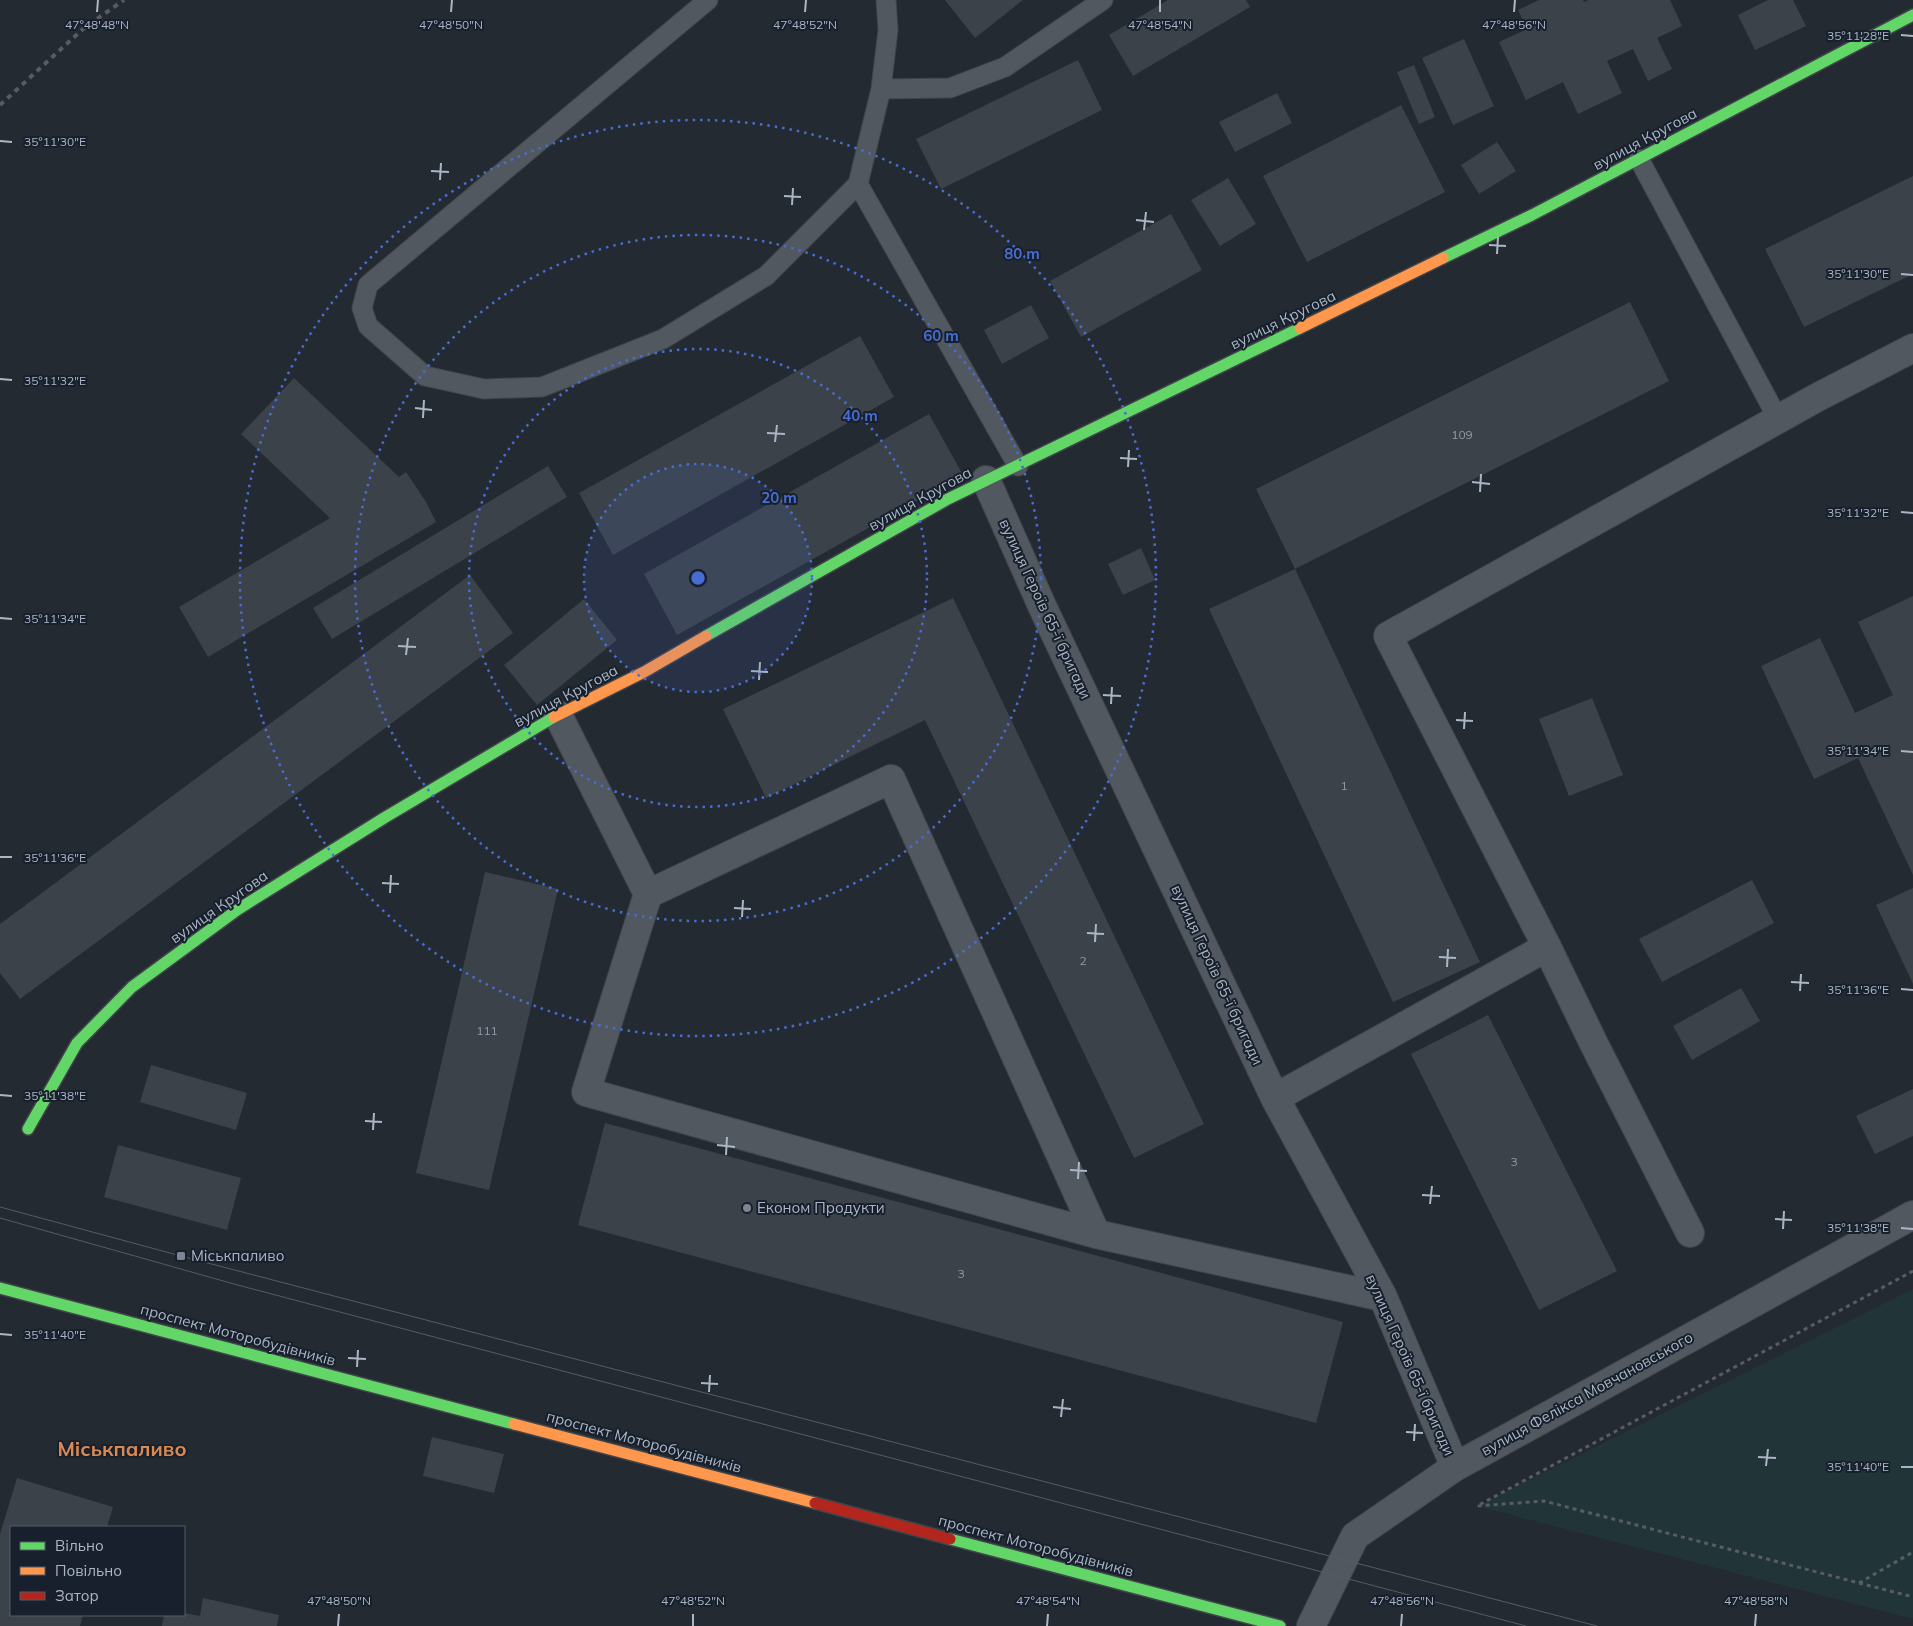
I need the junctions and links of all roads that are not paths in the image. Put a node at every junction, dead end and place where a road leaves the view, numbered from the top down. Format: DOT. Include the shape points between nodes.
graph roads {
  1 [pos="708,0"];
  2 [pos="886,0"];
  3 [pos="1103,0"];
  4 [pos="1913,16"];
  5 [pos="881,89"];
  6 [pos="1639,160"];
  7 [pos="858,184"];
  8 [pos="1913,348"];
  9 [pos="1778,419"];
  10 [pos="1018,466"];
  11 [pos="986,480"];
  12 [pos="558,715"];
  13 [pos="648,894"];
  14 [pos="1547,947"];
  15 [pos="1275,1098"];
  16 [pos="28,1129"];
  17 [pos="1913,1215"];
  18 [pos="1690,1233"];
  19 [pos="1096,1234"];
  20 [pos="0,1288"];
  21 [pos="1383,1297"];
  22 [pos="1455,1467"];
  23 [pos="1280,1626"];
  24 [pos="1311,1626"];
  1 -- 7 [label="lane" via="368,285 362,308 368,326 425,376 484,389 542,387 663,339 766,276"];
  2 -- 5 [label="lane" via="888,30"];
  3 -- 5 [label="lane" via="1005,67 950,88"];
  4 -- 6 [label="street, вулиця Кругова"];
  5 -- 7 [label="lane"];
  6 -- 9 [label="lane"];
  6 -- 10 [label="street, вулиця Кругова"];
  7 -- 10 [label="lane"];
  8 -- 9 [label="street"];
  9 -- 14 [label="street" via="1388,636"];
  10 -- 11 [label="street, вулиця Кругова"];
  11 -- 12 [label="street, вулиця Кругова" via="644,672"];
  11 -- 15 [label="street, вулиця Героїв 65-ї бригади" via="1043,608"];
  12 -- 13 [label="street"];
  12 -- 16 [label="street, вулиця Кругова" via="384,818 238,910 132,987 77,1043"];
  13 -- 19 [label="street" via="586,1092"];
  13 -- 19 [label="street" via="891,779"];
  14 -- 15 [label="street"];
  14 -- 18 [label="street"];
  15 -- 21 [label="street, вулиця Героїв 65-ї бригади"];
  17 -- 22 [label="street, вулиця Фелікса Мовчановського"];
  19 -- 21 [label="street"];
  20 -- 23 [label="street, проспект Моторобудівників"];
  21 -- 22 [label="street, вулиця Героїв 65-ї бригади"];
  22 -- 24 [label="street, вулиця Фелікса Мовчановського" via="1355,1536"];
}
